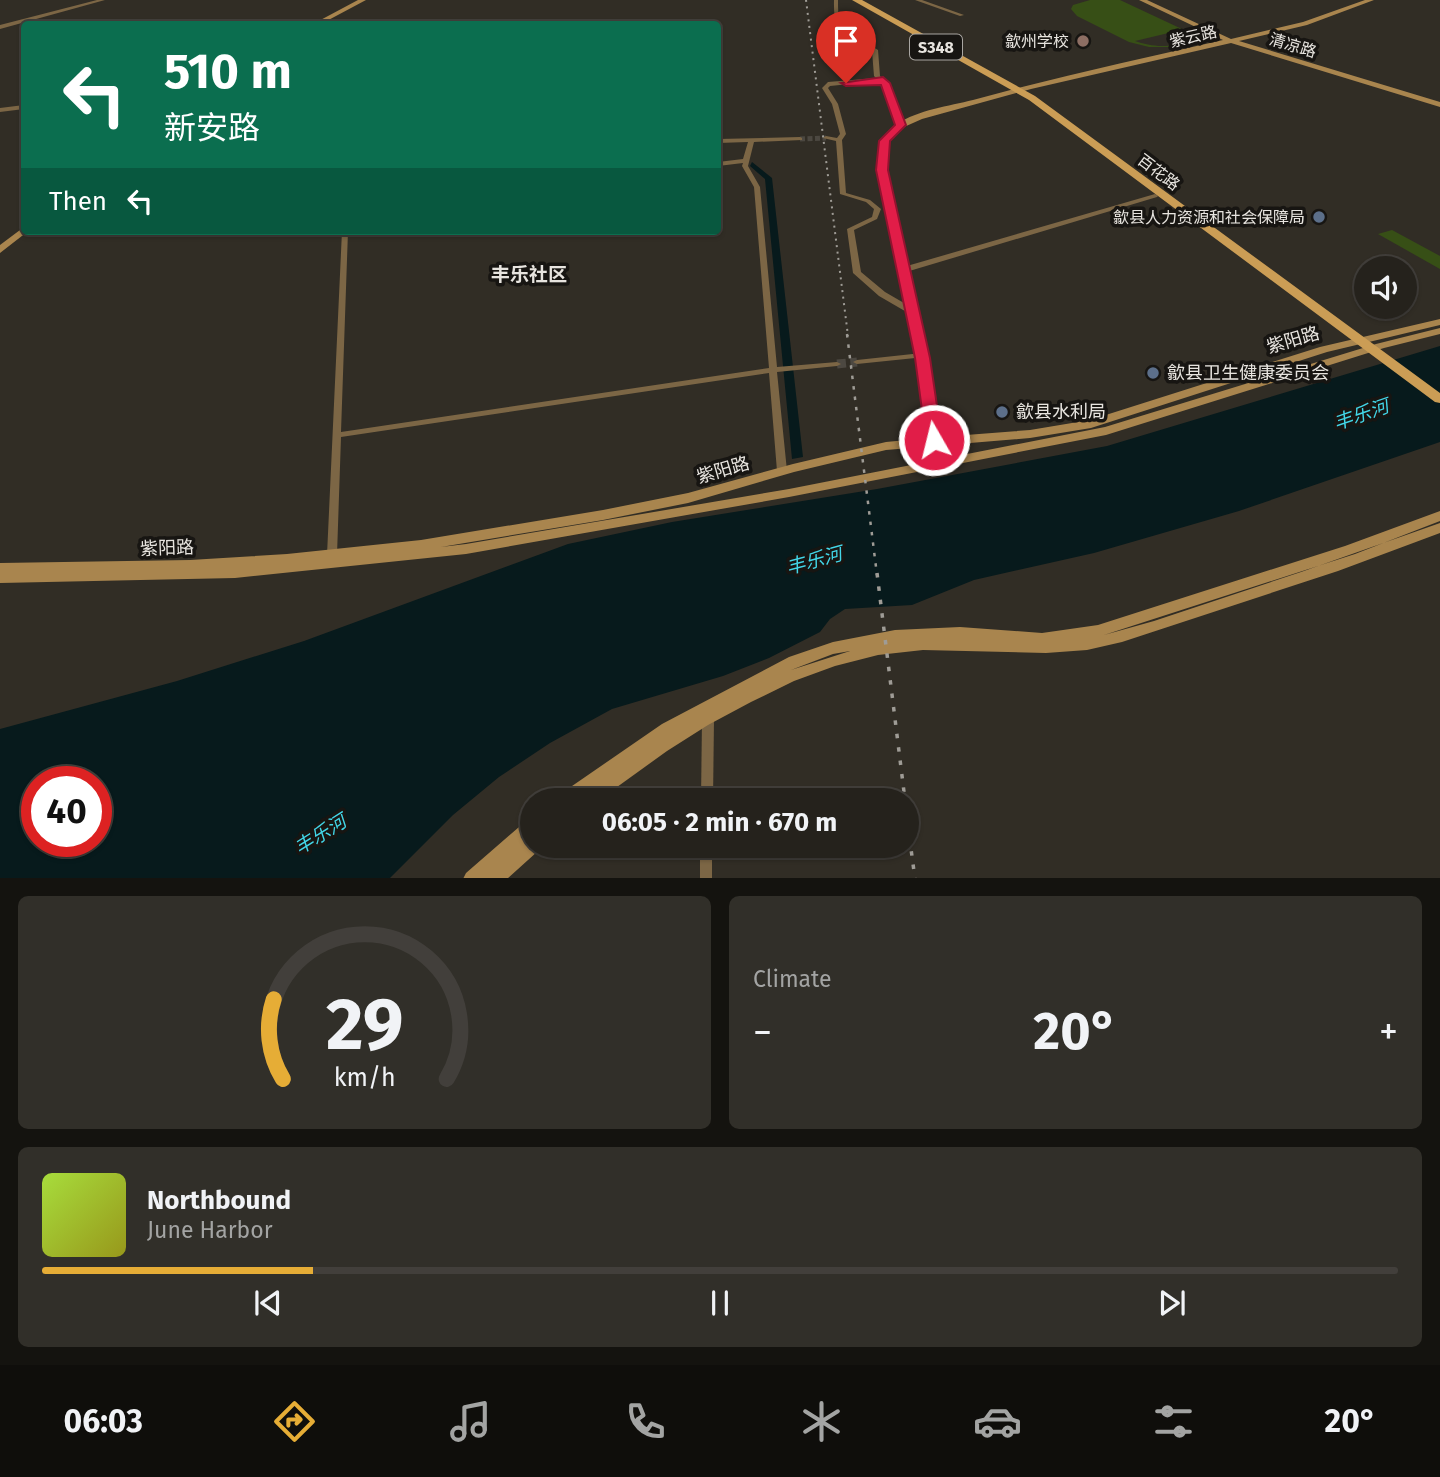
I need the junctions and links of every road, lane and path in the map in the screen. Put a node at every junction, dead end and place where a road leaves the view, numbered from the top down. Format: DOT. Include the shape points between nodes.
graph roads {
  1 [pos="103,0"];
  2 [pos="363,0"];
  3 [pos="370,0"];
  4 [pos="836,0"];
  5 [pos="856,0"];
  6 [pos="917,0"];
  7 [pos="1142,0"];
  8 [pos="1371,0"];
  9 [pos="962,15"];
  10 [pos="21,21"];
  11 [pos="23,21"];
  12 [pos="323,21"];
  13 [pos="331,21"];
  14 [pos="0,27"];
  15 [pos="1231,41"];
  16 [pos="880,79"];
  17 [pos="1018,91"];
  18 [pos="1440,105"];
  19 [pos="21,107"];
  20 [pos="0,110"];
  21 [pos="901,125"];
  22 [pos="826,138"];
  23 [pos="800,139"];
  24 [pos="839,140"];
  25 [pos="721,141"];
  26 [pos="751,141"];
  27 [pos="745,161"];
  28 [pos="721,164"];
  29 [pos="1155,196"];
  30 [pos="21,224"];
  31 [pos="21,232"];
  32 [pos="345,235"];
  33 [pos="0,242"];
  34 [pos="0,250"];
  35 [pos="903,270"];
  36 [pos="913,312"];
  37 [pos="1440,322"];
  38 [pos="1440,331"];
  39 [pos="1367,349"];
  40 [pos="922,355"];
  41 [pos="857,362"];
  42 [pos="837,365"];
  43 [pos="798,368"];
  44 [pos="776,370"];
  45 [pos="1440,399"];
  46 [pos="1440,408"];
  47 [pos="338,435"];
  48 [pos="934,440"];
  49 [pos="782,471"];
  50 [pos="1440,516"];
  51 [pos="1440,528"];
  52 [pos="332,555"];
  53 [pos="0,577"];
  54 [pos="708,719"];
  55 [pos="582,788"];
  56 [pos="603,788"];
  57 [pos="707,788"];
  58 [pos="520,837"];
  59 [pos="520,855"];
  60 [pos="706,858"];
  61 [pos="472,878"];
  62 [pos="493,878"];
  63 [pos="706,878"];
  1 -- 11 [label="street"];
  2 -- 12 [label="street"];
  3 -- 13 [label="street"];
  4 -- 16 [label="street" via="839,28 875,50"];
  5 -- 17 [label="main road, 百花路 / S348"];
  6 -- 9 [label="street"];
  7 -- 15 [label="street, 清凉路"];
  8 -- 15 [label="street, 紫云路" via="1317,21"];
  10 -- 14 [label="street"];
  15 -- 17 [label="street, 紫云路"];
  15 -- 18 [label="street, 清凉路"];
  16 -- 21 [label="street" via="889,88"];
  16 -- 24 [label="street" via="826,85 843,134"];
  17 -- 21 [label="street, 紫云路"];
  17 -- 29 [label="main road, 百花路 / S348"];
  17 -- 39 [label="main road, 百花路 / S348"];
  19 -- 20 [label="street"];
  21 -- 35 [label="street" via="884,141 882,170"];
  22 -- 24 [label="street"];
  23 -- 26 [label="street"];
  24 -- 36 [label="street" via="843,194 878,209 875,218 850,229 857,273"];
  25 -- 26 [label="street"];
  26 -- 27 [label="street"];
  27 -- 28 [label="street"];
  27 -- 44 [label="street" via="757,187"];
  29 -- 35 [label="street"];
  29 -- 39 [label="main road, 百花路 / S348"];
  30 -- 33 [label="street"];
  31 -- 34 [label="street"];
  32 -- 47 [label="street"];
  35 -- 36 [label="street"];
  36 -- 40 [label="street"];
  37 -- 39 [label="street, 紫阳路"];
  38 -- 39 [label="street, 紫阳路"];
  39 -- 45 [label="main road, S348"];
  39 -- 46 [label="main road, S348"];
  39 -- 48 [label="street, 紫阳路" via="1091,424 1010,436"];
  39 -- 53 [label="street, 紫阳路" via="1106,431 473,548 235,573"];
  40 -- 41 [label="street"];
  40 -- 48 [label="street"];
  42 -- 43 [label="street"];
  43 -- 44 [label="street"];
  44 -- 47 [label="street"];
  44 -- 49 [label="street"];
  47 -- 52 [label="street"];
  48 -- 49 [label="street, 紫阳路" via="886,446"];
  49 -- 52 [label="street, 紫阳路" via="632,510 465,539"];
  50 -- 55 [label="street" via="1350,550 1098,631 1042,639 919,634 862,641 814,654 668,729"];
  51 -- 54 [label="street" via="1105,640 1045,649 921,644 838,658 801,670"];
  52 -- 53 [label="street, 紫阳路"];
  54 -- 56 [label="street"];
  54 -- 57 [label="street"];
  58 -- 61 [label="street"];
  59 -- 62 [label="street"];
  60 -- 63 [label="street"];
}
